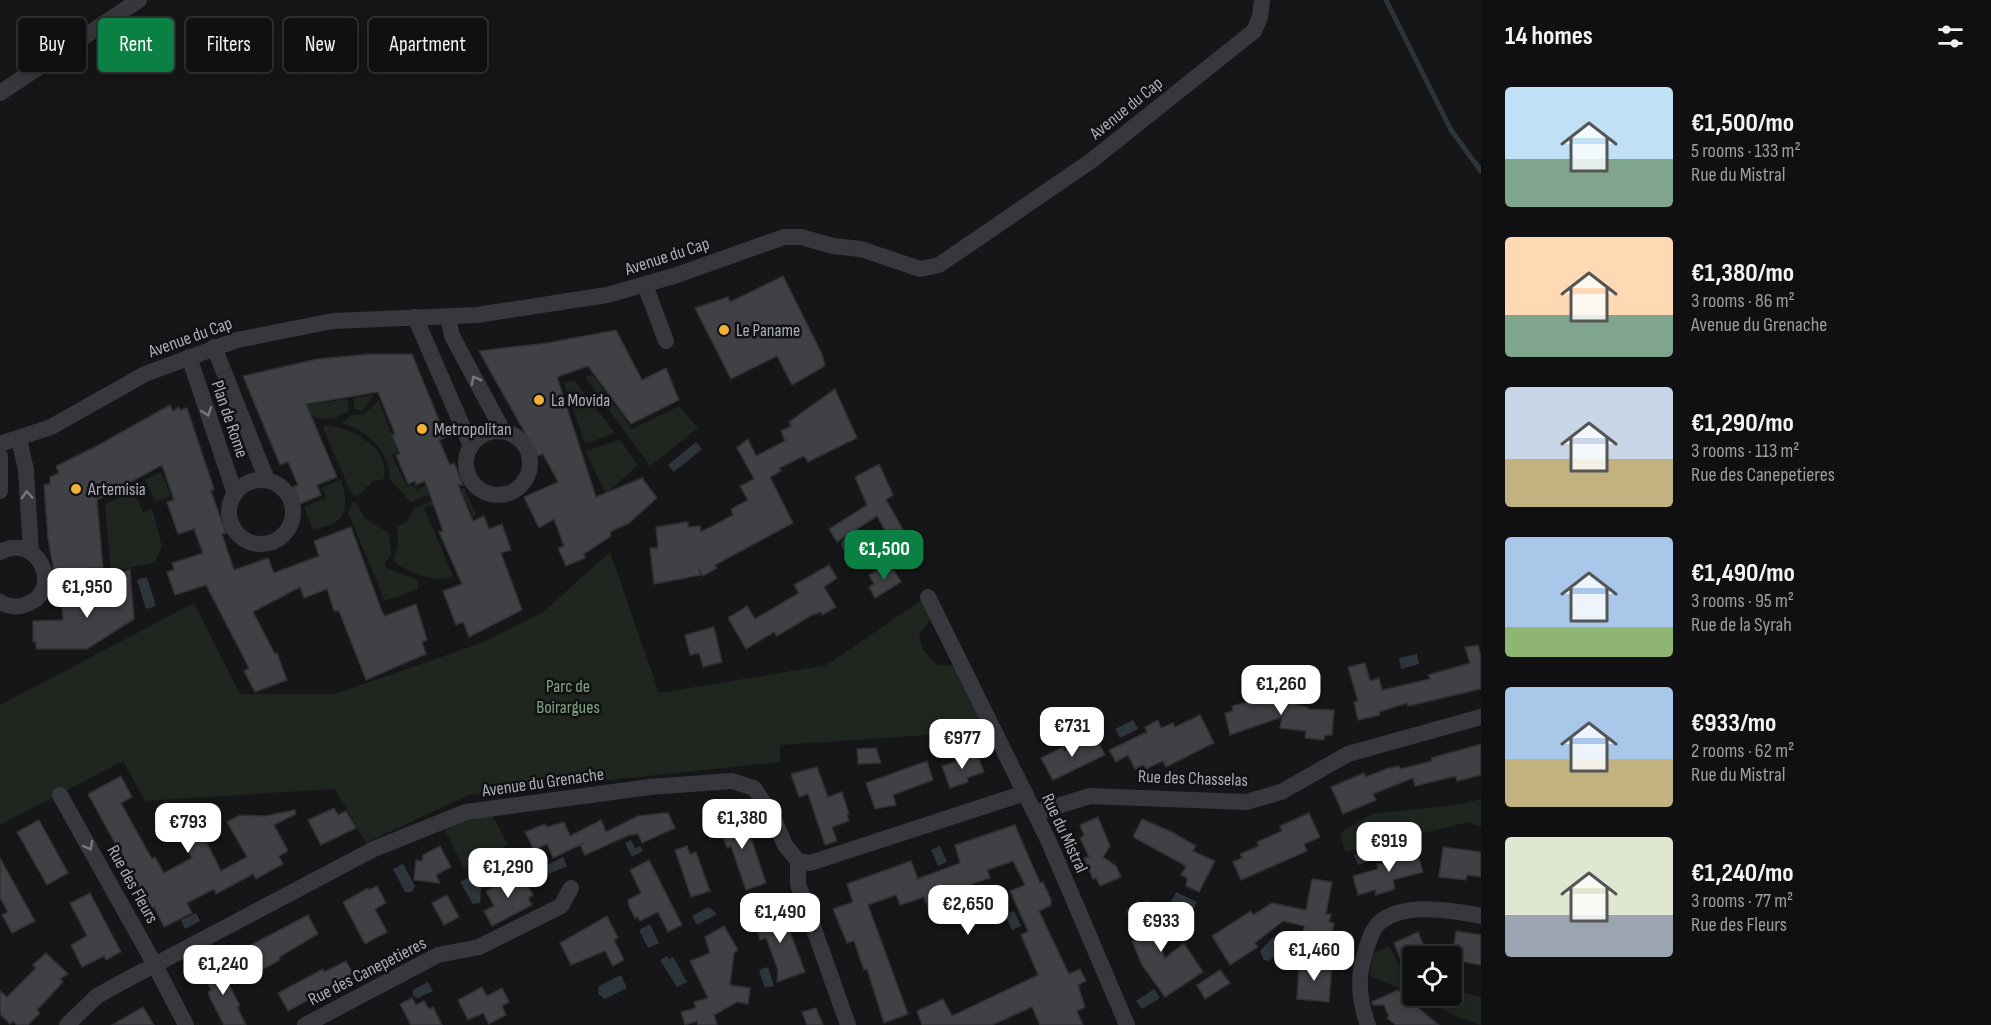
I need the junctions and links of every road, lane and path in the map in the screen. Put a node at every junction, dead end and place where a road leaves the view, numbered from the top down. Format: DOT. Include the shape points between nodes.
graph roads {
  1 [pos="139,0"];
  2 [pos="1262,0"];
  3 [pos="0,93"];
  4 [pos="645,285"];
  5 [pos="415,317"];
  6 [pos="448,317"];
  7 [pos="666,341"];
  8 [pos="214,347"];
  9 [pos="189,357"];
  10 [pos="502,432"];
  11 [pos="19,439"];
  12 [pos="0,444"];
  13 [pos="471,446"];
  14 [pos="0,456"];
  15 [pos="267,480"];
  16 [pos="0,491"];
  17 [pos="235,494"];
  18 [pos="31,551"];
  19 [pos="0,552"];
  20 [pos="928,597"];
  21 [pos="0,602"];
  22 [pos="1481,717"];
  23 [pos="1024,793"];
  24 [pos="60,795"];
  25 [pos="1035,813"];
  26 [pos="798,861"];
  27 [pos="572,888"];
  28 [pos="1481,916"];
  29 [pos="156,966"];
  30 [pos="67,1025"];
  31 [pos="186,1025"];
  32 [pos="305,1025"];
  33 [pos="848,1025"];
  34 [pos="1127,1025"];
  35 [pos="1368,1025"];
  1 -- 3 [label="street"];
  2 -- 4 [label="street, Avenue du Cap" via="1254,30 1091,161 939,265 920,268 861,249 784,237"];
  4 -- 6 [label="street, Avenue du Cap" via="584,299"];
  4 -- 7 [label="street"];
  5 -- 6 [label="street, Avenue du Cap"];
  5 -- 8 [label="street, Avenue du Cap" via="286,328"];
  5 -- 13 [label="street"];
  10 -- 6 [label="street, one-way" via="453,336"];
  8 -- 9 [label="street, Avenue du Cap"];
  8 -- 15 [label="street, Plan de Rome"];
  9 -- 11 [label="street, Avenue du Cap" via="145,374 51,427"];
  9 -- 17 [label="street, Plan de Rome, one-way"];
  10 -- 13 [label="street" via="484,434"];
  10 -- 13 [label="street" via="519,439 531,463 526,481 512,492 487,494 472,483 466,468"];
  11 -- 12 [label="street, Avenue du Cap"];
  18 -- 11 [label="street, one-way" via="26,470"];
  14 -- 16 [label="street"];
  15 -- 17 [label="street, Plan de Rome" via="245,484"];
  15 -- 17 [label="street, Plan de Rome" via="285,489 294,507 291,526 274,543 255,544 237,534 229,515"];
  18 -- 19 [label="street" via="14,547"];
  18 -- 21 [label="street" via="45,572 42,590 23,606"];
  20 -- 23 [label="street, Rue du Mistral"];
  22 -- 25 [label="street, Rue des Chasselas" via="1348,754 1281,792 1246,802 1090,796"];
  23 -- 25 [label="street, Rue du Mistral"];
  23 -- 26 [label="street" via="826,859"];
  24 -- 29 [label="street, Rue des Fleurs, one-way"];
  25 -- 34 [label="street, Rue du Mistral"];
  26 -- 29 [label="street, Avenue du Grenache" via="784,845 763,798 754,788 732,781 650,787 466,812 374,849"];
  26 -- 33 [label="street" via="798,884"];
  27 -- 32 [label="street, Rue des Canepetieres" via="561,906 479,947 438,955"];
  28 -- 35 [label="street" via="1446,909 1414,910 1379,923 1361,967 1362,1011"];
  29 -- 30 [label="street, Avenue du Grenache" via="97,996"];
  29 -- 31 [label="street, Rue des Fleurs"];
}
